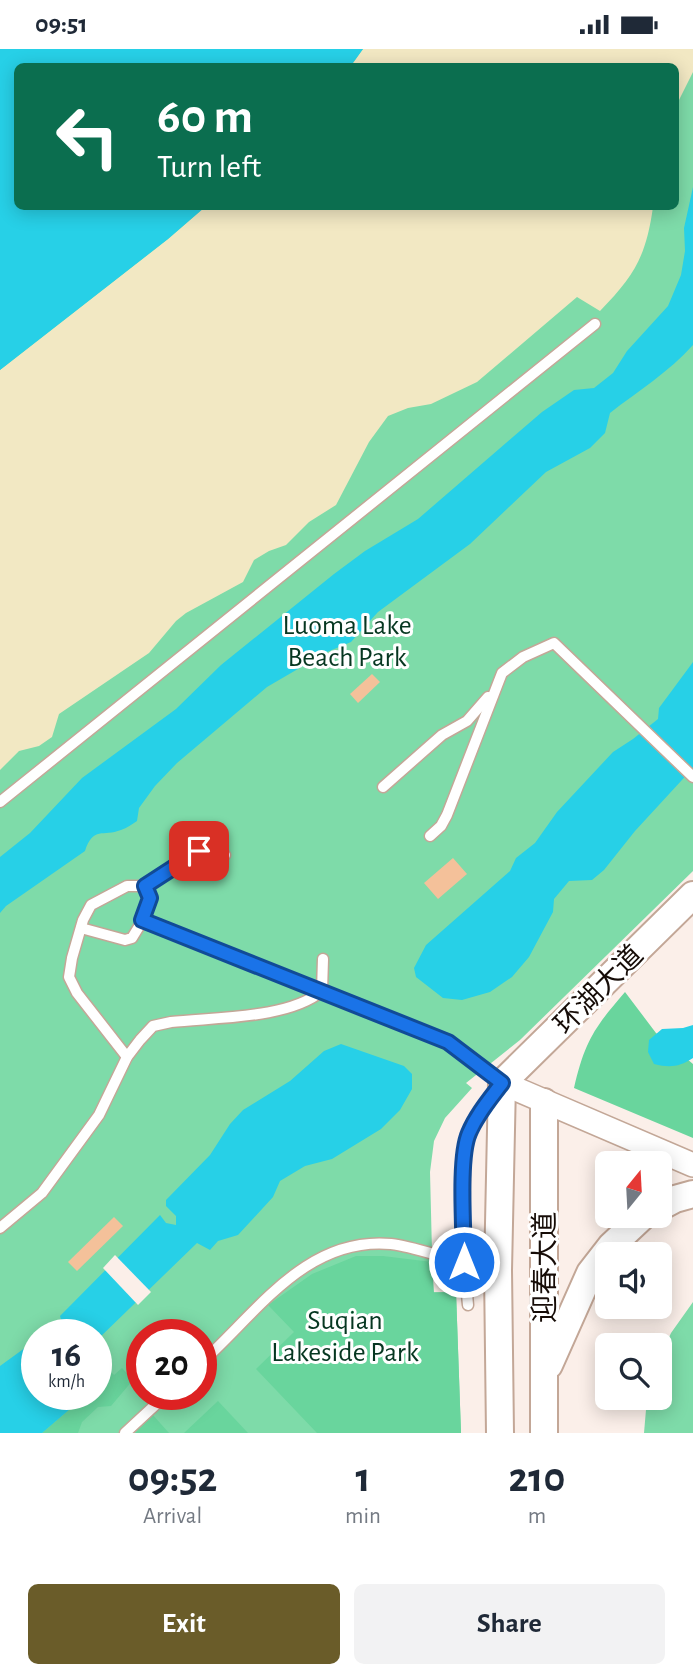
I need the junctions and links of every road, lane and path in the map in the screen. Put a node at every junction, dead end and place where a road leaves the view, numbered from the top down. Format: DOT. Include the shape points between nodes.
graph roads {
  1 [pos="595,324"];
  2 [pos="494,692"];
  3 [pos="693,777"];
  4 [pos="383,787"];
  5 [pos="0,803"];
  6 [pos="430,836"];
  7 [pos="225,855"];
  8 [pos="145,886"];
  9 [pos="693,895"];
  10 [pos="142,920"];
  11 [pos="81,928"];
  12 [pos="323,959"];
  13 [pos="322,991"];
  14 [pos="127,1056"];
  15 [pos="502,1083"];
  16 [pos="544,1102"];
  17 [pos="693,1165"];
  18 [pos="693,1194"];
  19 [pos="672,1201"];
  20 [pos="0,1228"];
  21 [pos="629,1229"];
  22 [pos="464,1262"];
  23 [pos="468,1305"];
  24 [pos="217,1347"];
  25 [pos="545,1377"];
  26 [pos="150,1410"];
  27 [pos="125,1433"];
  28 [pos="500,1433"];
  29 [pos="544,1433"];
  1 -- 5 [label="lane"];
  2 -- 3 [label="lane" via="502,673 554,643"];
  2 -- 4 [label="lane" via="467,721 442,735"];
  2 -- 6 [label="lane" via="447,815"];
  7 -- 8 [label="lane" via="207,846"];
  8 -- 10 [label="lane" via="150,898"];
  8 -- 11 [label="lane" via="127,886 91,905"];
  9 -- 15 [label="main road, 环湖大道"];
  10 -- 11 [label="lane" via="132,938 125,940"];
  10 -- 13 [label="lane"];
  11 -- 14 [label="lane" via="69,977"];
  12 -- 13 [label="lane"];
  13 -- 14 [label="lane" via="287,1010 153,1027"];
  13 -- 15 [label="lane" via="448,1042"];
  14 -- 20 [label="lane" via="99,1115 42,1193"];
  15 -- 16 [label="street"];
  15 -- 22 [label="lane" via="468,1135"];
  15 -- 28 [label="main road, 迎春大道"];
  16 -- 17 [label="street"];
  16 -- 25 [label="main road, 迎春大道"];
  18 -- 19 [label="main road"];
  21 -- 25 [label="main road" via="590,1273"];
  22 -- 23 [label="lane"];
  22 -- 24 [label="lane" via="391,1244 354,1245 290,1275"];
  25 -- 29 [label="main road, 迎春大道"];
  26 -- 27 [label="lane"];
}
